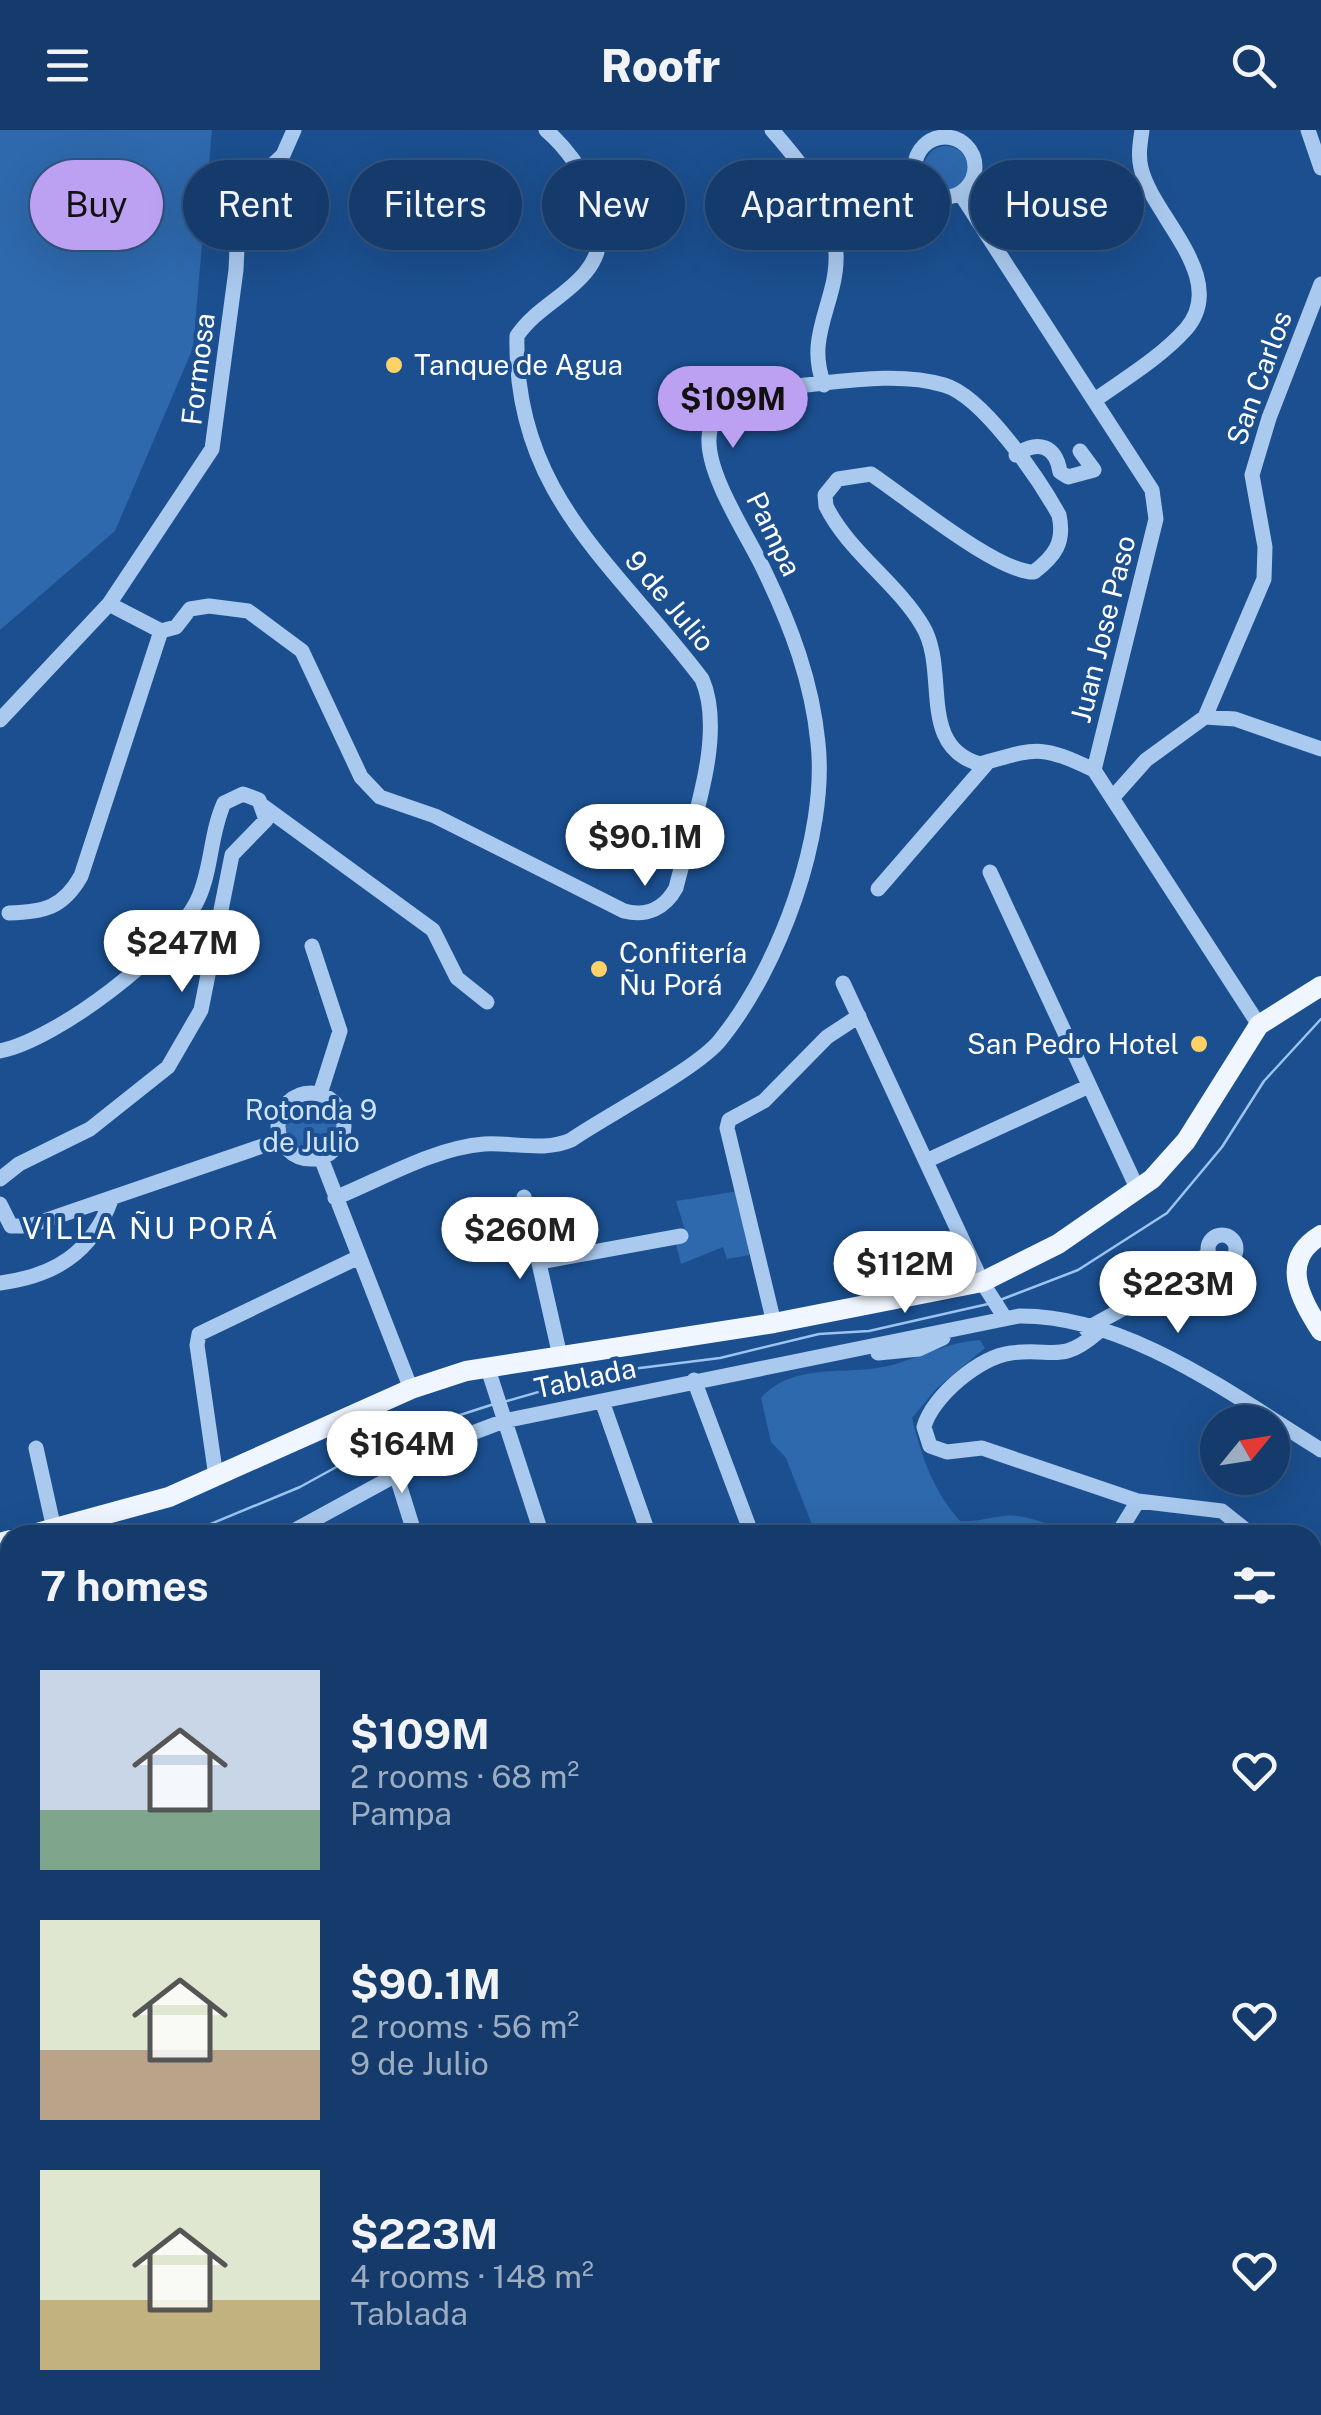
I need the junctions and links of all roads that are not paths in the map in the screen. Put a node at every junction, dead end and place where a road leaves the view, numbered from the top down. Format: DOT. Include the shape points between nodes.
graph roads {
  1 [pos="294,130"];
  2 [pos="546,130"];
  3 [pos="772,130"];
  4 [pos="1142,130"];
  5 [pos="1308,130"];
  6 [pos="1321,168"];
  7 [pos="960,193"];
  8 [pos="1321,284"];
  9 [pos="824,385"];
  10 [pos="1095,400"];
  11 [pos="1080,452"];
  12 [pos="1016,455"];
  13 [pos="109,604"];
  14 [pos="161,632"];
  15 [pos="1205,716"];
  16 [pos="0,720"];
  17 [pos="1321,750"];
  18 [pos="988,762"];
  19 [pos="1094,770"];
  20 [pos="1114,796"];
  21 [pos="263,806"];
  22 [pos="990,872"];
  23 [pos="878,889"];
  24 [pos="9,912"];
  25 [pos="312,946"];
  26 [pos="843,982"];
  27 [pos="1321,986"];
  28 [pos="487,1002"];
  29 [pos="859,1016"];
  30 [pos="1259,1025"];
  31 [pos="0,1050"];
  32 [pos="1087,1087"];
  33 [pos="320,1094"];
  34 [pos="280,1140"];
  35 [pos="321,1158"];
  36 [pos="926,1161"];
  37 [pos="0,1178"];
  38 [pos="1138,1190"];
  39 [pos="524,1197"];
  40 [pos="336,1198"];
  41 [pos="110,1200"];
  42 [pos="0,1204"];
  43 [pos="682,1236"];
  44 [pos="1321,1236"];
  45 [pos="1208,1253"];
  46 [pos="359,1256"];
  47 [pos="539,1262"];
  48 [pos="0,1283"];
  49 [pos="986,1287"];
  50 [pos="1003,1314"];
  51 [pos="774,1323"];
  52 [pos="1092,1330"];
  53 [pos="1321,1332"];
  54 [pos="560,1356"];
  55 [pos="487,1366"];
  56 [pos="694,1380"];
  57 [pos="411,1389"];
  58 [pos="602,1401"];
  59 [pos="503,1418"];
  60 [pos="36,1448"];
  61 [pos="1321,1450"];
  62 [pos="396,1474"];
  63 [pos="216,1477"];
  64 [pos="1138,1501"];
  65 [pos="53,1525"];
  66 [pos="70,1525"];
  67 [pos="310,1525"];
  68 [pos="412,1525"];
  69 [pos="539,1525"];
  70 [pos="645,1525"];
  71 [pos="748,1525"];
  72 [pos="1123,1525"];
  73 [pos="1240,1525"];
  1 -- 13 [label="street, Formosa" via="283,156 245,191 240,205 212,449"];
  2 -- 14 [label="street, 9 de Julio" via="588,185 600,236 585,274 538,310 517,336 539,464 574,526 702,679 712,710 702,780 668,902 639,914 624,910 435,816 380,798 361,777 302,651 248,611 190,609 176,627"];
  3 -- 9 [label="street" via="807,171 830,214 836,270 815,350"];
  4 -- 10 [label="street" via="1141,170 1194,270 1198,310 1172,343"];
  5 -- 6 [label="street"];
  7 -- 10 [label="street, Juan Jose Paso"];
  8 -- 15 [label="street, San Carlos" via="1252,475 1264,580"];
  9 -- 12 [label="street, Pampa" via="944,385 963,393"];
  9 -- 40 [label="street, Pampa" via="743,396 726,406 708,436 710,456 791,628 818,746 805,858 779,948 713,1048 571,1140 460,1149"];
  10 -- 19 [label="street, Juan Jose Paso" via="1152,490 1156,519"];
  11 -- 12 [label="street" via="1094,470 1068,478 1049,448"];
  12 -- 18 [label="street, Pampa" via="1046,493 1063,531 1058,549 1034,572 1006,566 871,474 838,480 825,495 830,515 930,639 948,744 970,761"];
  13 -- 14 [label="street"];
  13 -- 16 [label="street"];
  14 -- 24 [label="street" via="81,876 52,909"];
  15 -- 17 [label="street" via="1234,719"];
  15 -- 20 [label="street" via="1146,760"];
  18 -- 19 [label="street" via="1017,750 1048,750"];
  18 -- 23 [label="street"];
  19 -- 20 [label="street"];
  20 -- 30 [label="street"];
  21 -- 28 [label="street" via="433,930 457,978"];
  21 -- 31 [label="street" via="243,794 224,803 202,891 169,942 72,1017 30,1042"];
  21 -- 37 [label="street" via="262,829 232,855 202,1010 179,1051 151,1084 90,1130"];
  22 -- 32 [label="street"];
  25 -- 33 [label="street" via="340,1030"];
  26 -- 29 [label="street"];
  27 -- 30 [label="main road"];
  29 -- 36 [label="street"];
  29 -- 51 [label="street" via="827,1036 764,1101 729,1120"];
  30 -- 38 [label="main road" via="1186,1141"];
  32 -- 36 [label="street"];
  32 -- 38 [label="street"];
  33 -- 34 [label="street" via="299,1094 282,1108"];
  33 -- 35 [label="street" via="337,1106 344,1125 339,1144"];
  34 -- 35 [label="street" via="294,1155"];
  34 -- 41 [label="street"];
  35 -- 40 [label="street"];
  36 -- 49 [label="street"];
  38 -- 49 [label="main road"];
  39 -- 47 [label="street"];
  40 -- 46 [label="street"];
  41 -- 42 [label="street" via="16,1227"];
  41 -- 48 [label="street" via="81,1252 49,1270"];
  43 -- 47 [label="street"];
  44 -- 53 [label="main road" via="1302,1251 1295,1283"];
  45 -- 52 [label="street"];
  46 -- 57 [label="street"];
  46 -- 63 [label="street" via="199,1334"];
  47 -- 54 [label="street"];
  49 -- 50 [label="street"];
  49 -- 51 [label="main road"];
  50 -- 52 [label="street, Tablada"];
  50 -- 56 [label="street, Tablada" via="860,1351"];
  51 -- 54 [label="main road"];
  52 -- 61 [label="street, Tablada" via="1164,1354"];
  52 -- 64 [label="street" via="1080,1348 1060,1356 1022,1352 993,1358 934,1405 926,1438 938,1451 982,1448"];
  54 -- 55 [label="main road"];
  55 -- 57 [label="main road"];
  55 -- 59 [label="street"];
  56 -- 58 [label="street, Tablada"];
  56 -- 71 [label="street"];
  57 -- 63 [label="main road"];
  58 -- 59 [label="street, Tablada"];
  58 -- 70 [label="street"];
  59 -- 62 [label="street, Tablada"];
  59 -- 69 [label="street"];
  60 -- 65 [label="street"];
  62 -- 67 [label="street, Tablada"];
  62 -- 68 [label="street"];
  63 -- 66 [label="main road" via="138,1508"];
  64 -- 72 [label="street"];
  64 -- 73 [label="street" via="1222,1511"];
}
